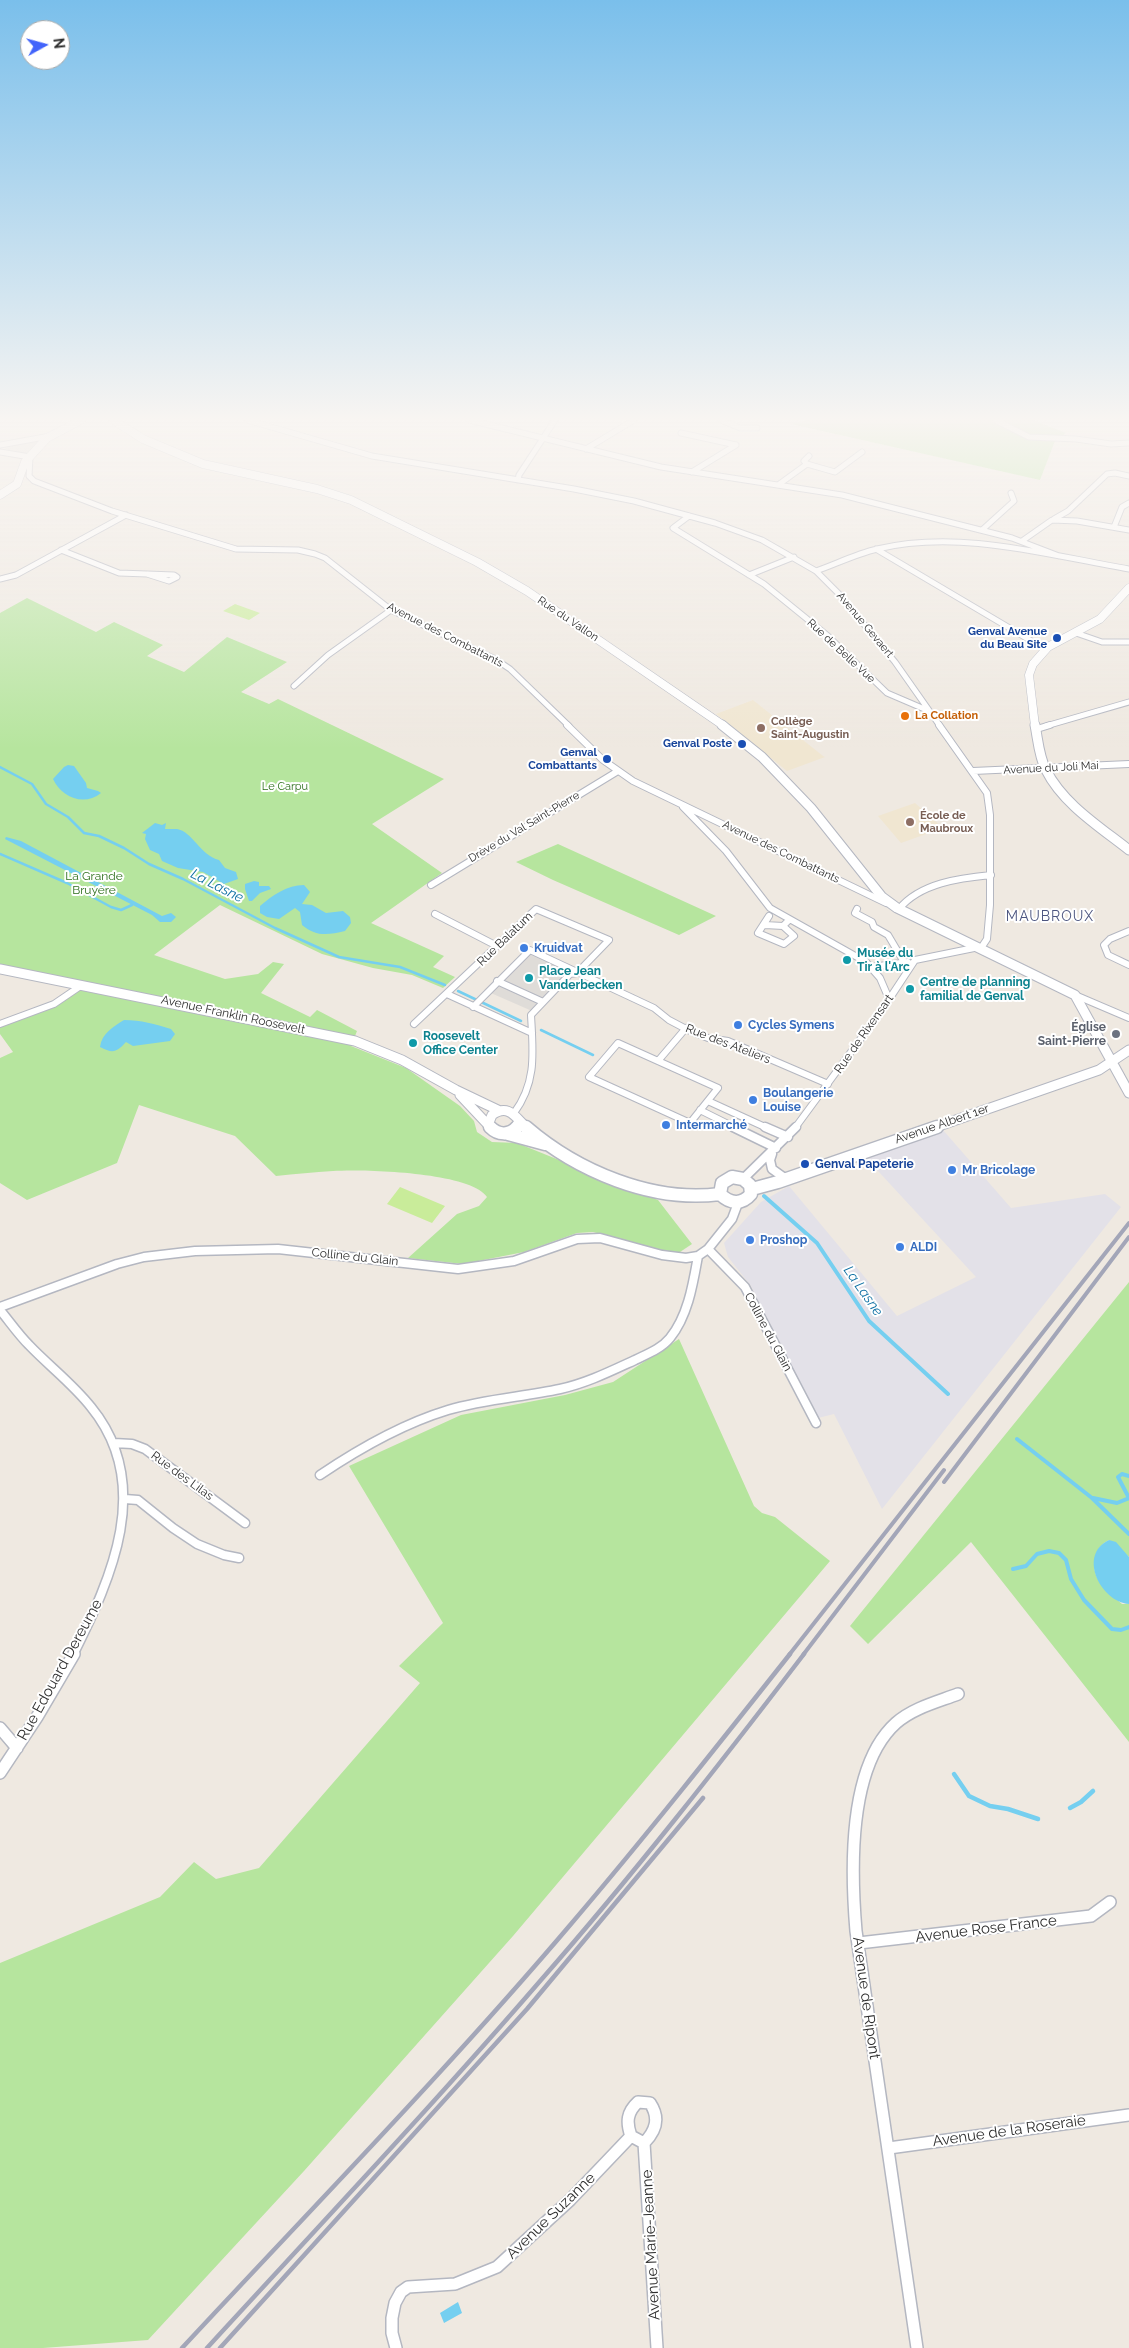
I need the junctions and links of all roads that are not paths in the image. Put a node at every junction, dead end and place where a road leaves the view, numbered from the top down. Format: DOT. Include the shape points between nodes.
graph roads {
  1 [pos="99,530"];
  2 [pos="173,530"];
  3 [pos="411,530"];
  4 [pos="676,530"];
  5 [pos="730,530"];
  6 [pos="982,530"];
  7 [pos="1038,530"];
  8 [pos="1022,541"];
  9 [pos="876,549"];
  10 [pos="61,550"];
  11 [pos="1059,556"];
  12 [pos="794,557"];
  13 [pos="1129,569"];
  14 [pos="816,571"];
  15 [pos="147,574"];
  16 [pos="749,574"];
  17 [pos="0,579"];
  18 [pos="1129,588"];
  19 [pos="391,610"];
  20 [pos="1076,633"];
  21 [pos="1129,642"];
  22 [pos="1045,649"];
  23 [pos="294,686"];
  24 [pos="1129,702"];
  25 [pos="930,711"];
  26 [pos="1037,729"];
  27 [pos="1129,764"];
  28 [pos="1045,768"];
  29 [pos="618,771"];
  30 [pos="973,772"];
  31 [pos="681,804"];
  32 [pos="1129,850"];
  33 [pos="991,875"];
  34 [pos="431,885"];
  35 [pos="856,909"];
  36 [pos="898,909"];
  37 [pos="435,914"];
  38 [pos="769,916"];
  39 [pos="789,920"];
  40 [pos="765,925"];
  41 [pos="783,926"];
  42 [pos="1129,931"];
  43 [pos="497,946"];
  44 [pos="980,948"];
  45 [pos="915,960"];
  46 [pos="904,962"];
  47 [pos="1129,965"];
  48 [pos="872,967"];
  49 [pos="0,969"];
  50 [pos="577,973"];
  51 [pos="497,981"];
  52 [pos="82,985"];
  53 [pos="447,994"];
  54 [pos="1075,995"];
  55 [pos="889,999"];
  56 [pos="544,1002"];
  57 [pos="473,1008"];
  58 [pos="1129,1018"];
  59 [pos="0,1024"];
  60 [pos="414,1024"];
  61 [pos="686,1028"];
  62 [pos="532,1034"];
  63 [pos="1129,1050"];
  64 [pos="658,1062"];
  65 [pos="1113,1063"];
  66 [pos="828,1084"];
  67 [pos="456,1090"];
  68 [pos="1129,1093"];
  69 [pos="708,1101"];
  70 [pos="700,1110"];
  71 [pos="500,1111"];
  72 [pos="516,1117"];
  73 [pos="488,1125"];
  74 [pos="508,1134"];
  75 [pos="788,1138"];
  76 [pos="551,1146"];
  77 [pos="775,1150"];
  78 [pos="743,1179"];
  79 [pos="786,1179"];
  80 [pos="752,1189"];
  81 [pos="720,1194"];
  82 [pos="738,1203"];
  83 [pos="708,1249"];
  84 [pos="698,1256"];
  85 [pos="0,1308"];
  86 [pos="816,1423"];
  87 [pos="114,1443"];
  88 [pos="320,1475"];
  89 [pos="125,1499"];
  90 [pos="245,1524"];
  91 [pos="239,1558"];
  92 [pos="958,1694"];
  93 [pos="0,1728"];
  94 [pos="17,1748"];
  95 [pos="0,1773"];
  96 [pos="1110,1902"];
  97 [pos="859,1943"];
  98 [pos="1129,2115"];
  99 [pos="631,2136"];
  100 [pos="644,2143"];
  101 [pos="889,2148"];
  102 [pos="396,2348"];
  103 [pos="657,2348"];
  104 [pos="918,2348"];
  1 -- 10 [label="street"];
  2 -- 19 [label="street, Avenue des Combattants" via="236,549 298,550 315,554 325,558"];
  3 -- 36 [label="street, Rue du Vallon" via="527,591 717,721 762,757 811,808 877,891"];
  4 -- 16 [label="street, Rue de Belle Vue"];
  5 -- 12 [label="street, Avenue Gevaert" via="762,540"];
  6 -- 8 [label="street"];
  7 -- 8 [label="street"];
  8 -- 11 [label="street"];
  9 -- 11 [label="street" via="920,542 965,541"];
  9 -- 14 [label="street"];
  9 -- 22 [label="street"];
  10 -- 15 [label="street" via="119,572"];
  10 -- 17 [label="street" via="8,578"];
  11 -- 13 [label="street"];
  12 -- 14 [label="street, Avenue Gevaert"];
  12 -- 16 [label="street"];
  14 -- 25 [label="street, Avenue Gevaert" via="868,628"];
  15 -- 15 [label="street" via="172,575 177,577 169,581"];
  16 -- 25 [label="street, Rue de Belle Vue" via="828,636 887,693"];
  18 -- 20 [label="street" via="1111,610"];
  19 -- 23 [label="street" via="328,656"];
  19 -- 29 [label="street, Avenue des Combattants" via="510,669"];
  20 -- 21 [label="street" via="1102,642"];
  20 -- 22 [label="street"];
  22 -- 26 [label="street" via="1034,661 1029,675"];
  24 -- 26 [label="street"];
  25 -- 30 [label="street, Avenue Gevaert"];
  26 -- 28 [label="street"];
  27 -- 28 [label="street, Avenue du Joli Mai"];
  28 -- 30 [label="street, Avenue du Joli Mai"];
  28 -- 32 [label="street" via="1072,803"];
  29 -- 31 [label="street, Avenue des Combattants"];
  29 -- 34 [label="street, Drève du Val Saint-Pierre"];
  30 -- 33 [label="street, Avenue Gevaert" via="989,800"];
  31 -- 36 [label="street, Avenue des Combattants"];
  31 -- 39 [label="street" via="726,851 770,908"];
  33 -- 36 [label="street" via="956,880 930,889 914,896"];
  33 -- 44 [label="street, Avenue Gevaert" via="990,925"];
  35 -- 46 [label="street" via="855,913 888,935"];
  36 -- 44 [label="street, Avenue des Combattants"];
  37 -- 43 [label="street"];
  38 -- 40 [label="street"];
  39 -- 41 [label="street"];
  39 -- 48 [label="street" via="846,949"];
  40 -- 41 [label="street"];
  40 -- 41 [label="street" via="758,933 784,944 794,936"];
  42 -- 47 [label="street" via="1104,945 1108,955"];
  43 -- 50 [label="street, Rue Balatum" via="536,909 609,940"];
  43 -- 53 [label="street, Rue Balatum"];
  44 -- 45 [label="street"];
  44 -- 54 [label="street, Avenue des Combattants"];
  45 -- 46 [label="street"];
  45 -- 55 [label="street, Rue de Rixensart"];
  46 -- 48 [label="street"];
  48 -- 55 [label="street"];
  49 -- 52 [label="street, Avenue Franklin Roosevelt"];
  50 -- 51 [label="street" via="530,950"];
  50 -- 56 [label="street, Rue Balatum" via="570,974"];
  50 -- 61 [label="street, Rue des Ateliers" via="654,1008 664,1018"];
  51 -- 56 [label="street"];
  51 -- 57 [label="street"];
  52 -- 59 [label="street" via="52,1004"];
  52 -- 67 [label="street, Avenue Franklin Roosevelt" via="355,1041 402,1060"];
  53 -- 57 [label="street"];
  53 -- 60 [label="street, Rue Balatum"];
  54 -- 58 [label="street"];
  54 -- 65 [label="street"];
  55 -- 66 [label="street, Rue de Rixensart"];
  56 -- 62 [label="street, Rue Balatum" via="531,1015"];
  57 -- 62 [label="street"];
  61 -- 64 [label="street"];
  61 -- 66 [label="street, Rue des Ateliers" via="714,1040 728,1041"];
  62 -- 72 [label="street, Rue Balatum" via="528,1090"];
  63 -- 65 [label="street, Avenue Albert 1er"];
  64 -- 69 [label="street" via="718,1088"];
  64 -- 70 [label="street" via="618,1044 589,1077 690,1123"];
  65 -- 68 [label="street"];
  65 -- 79 [label="street, Avenue Albert 1er"];
  66 -- 75 [label="street, Rue de Rixensart"];
  67 -- 71 [label="street, Avenue Franklin Roosevelt"];
  67 -- 73 [label="street, Avenue Franklin Roosevelt"];
  69 -- 70 [label="street"];
  69 -- 75 [label="street"];
  70 -- 77 [label="street"];
  71 -- 72 [label="street"];
  71 -- 73 [label="street" via="489,1118"];
  72 -- 74 [label="street" via="518,1126"];
  72 -- 76 [label="street"];
  73 -- 74 [label="street" via="495,1132"];
  74 -- 76 [label="street"];
  75 -- 77 [label="street, Rue de Rixensart"];
  76 -- 81 [label="street" via="647,1190 690,1196"];
  77 -- 78 [label="street, Rue de Rixensart"];
  77 -- 79 [label="street" via="770,1160 772,1169"];
  78 -- 80 [label="street"];
  78 -- 81 [label="street" via="728,1178 719,1187"];
  79 -- 80 [label="street, Avenue Albert 1er"];
  80 -- 82 [label="street" via="748,1198"];
  81 -- 82 [label="street" via="727,1201"];
  82 -- 83 [label="street" via="732,1219"];
  83 -- 84 [label="street"];
  83 -- 86 [label="street, Colline du Glain" via="745,1287"];
  84 -- 85 [label="street, Colline du Glain" via="677,1258 600,1238 577,1239 514,1261 458,1269 278,1249 195,1251 117,1264"];
  84 -- 88 [label="street" via="679,1323 670,1339 661,1346 584,1382 463,1406 397,1429 363,1446"];
  85 -- 87 [label="street, Rue Edouard Dereume" via="33,1349 86,1400"];
  87 -- 89 [label="street, Rue Edouard Dereume" via="124,1479"];
  87 -- 90 [label="street, Rue des Lilas" via="145,1449"];
  89 -- 91 [label="street" via="138,1500 201,1548 221,1556"];
  89 -- 94 [label="street, Rue Edouard Dereume" via="118,1545 100,1599 50,1694"];
  92 -- 97 [label="street, Avenue de Ripont" via="912,1712 894,1724 867,1772 854,1833 852,1884"];
  93 -- 94 [label="street"];
  94 -- 95 [label="street, Rue Edouard Dereume"];
  96 -- 97 [label="street, Avenue Rose France" via="1091,1916"];
  97 -- 101 [label="street, Avenue de Ripont"];
  98 -- 101 [label="street, Avenue de la Roseraie"];
  99 -- 100 [label="street"];
  99 -- 100 [label="street" via="626,2123 629,2110 638,2102 650,2103 656,2124 654,2133"];
  99 -- 102 [label="street, Avenue Suzanne" via="570,2200 497,2267 456,2284 408,2288 400,2292 392,2318"];
  100 -- 103 [label="street, Avenue Marie-Jeanne"];
  101 -- 104 [label="street, Avenue de Ripont"];
}
